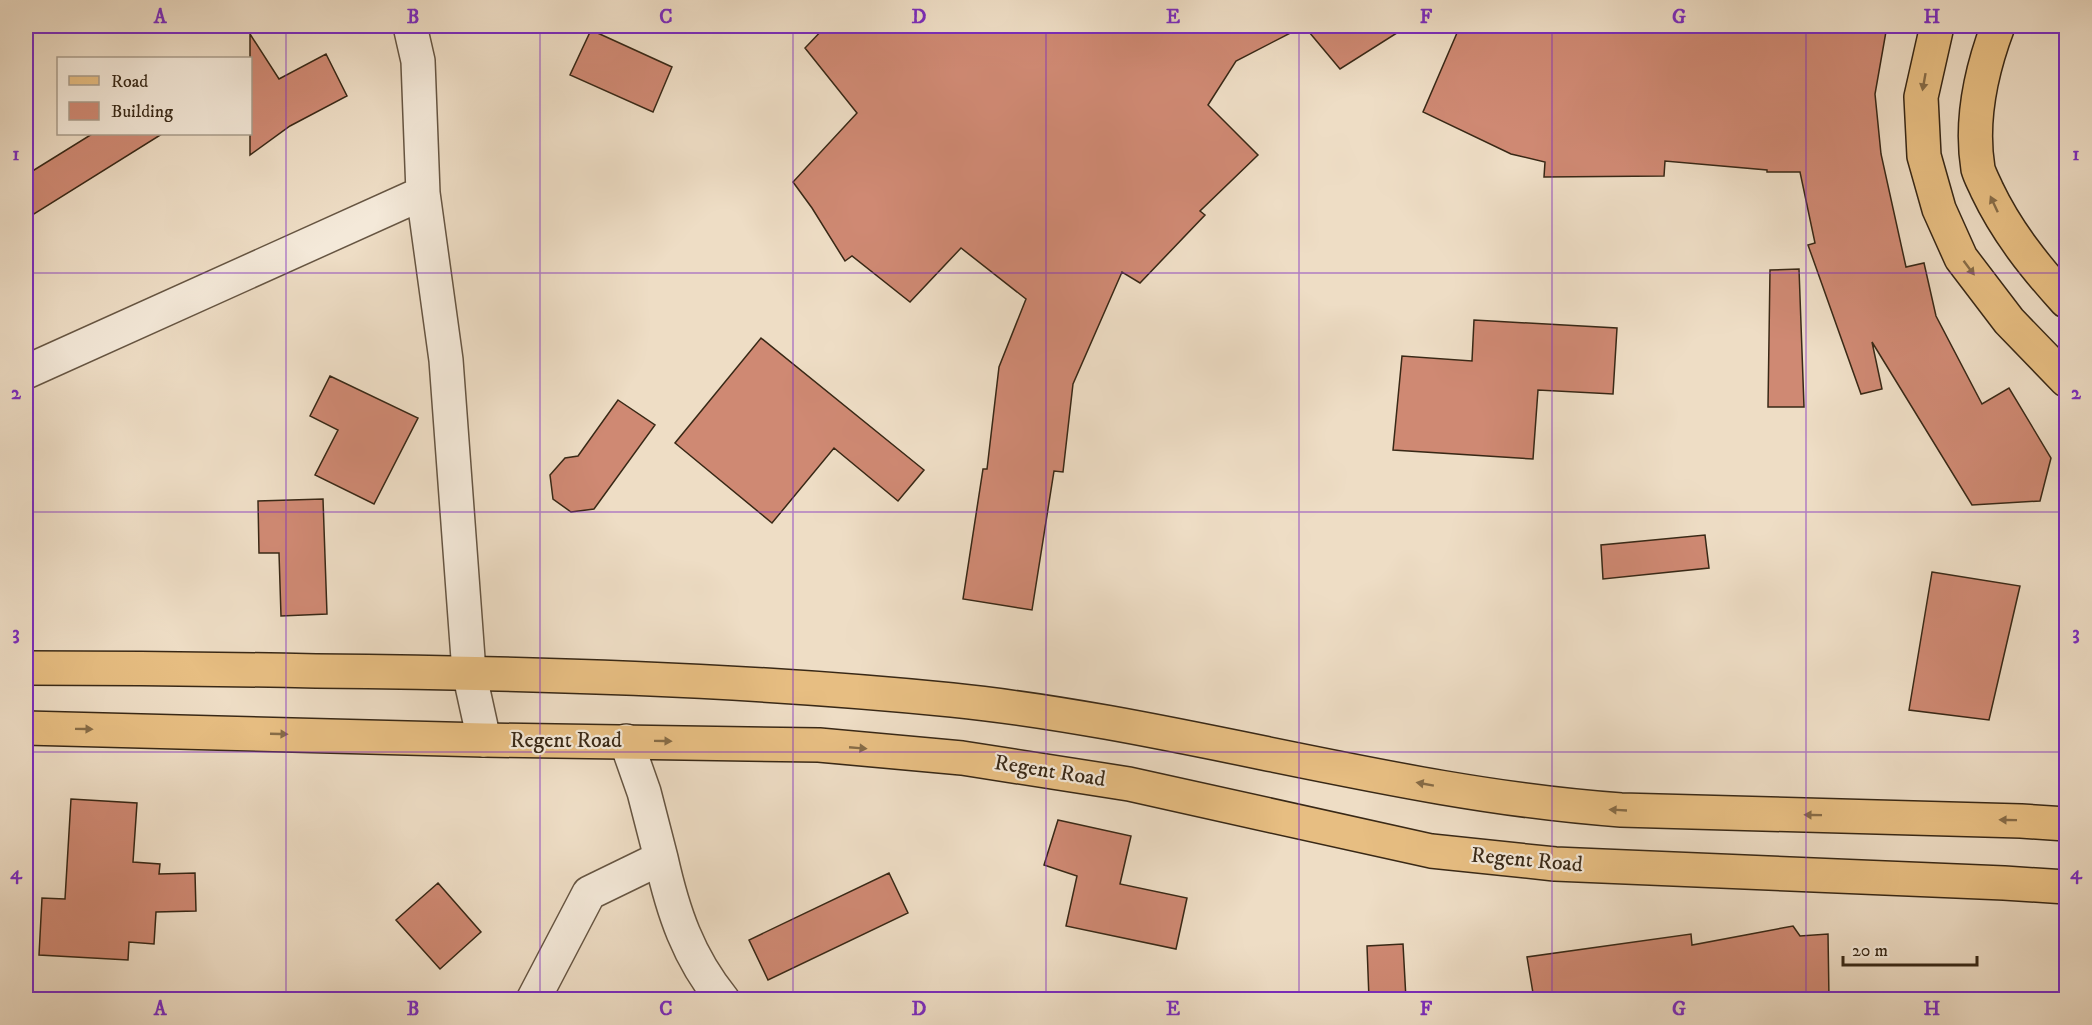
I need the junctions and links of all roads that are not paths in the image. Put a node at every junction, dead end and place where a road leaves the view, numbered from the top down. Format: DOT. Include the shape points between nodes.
graph roads {
  1 [pos="410,26"];
  2 [pos="1937,26"];
  3 [pos="1998,26"];
  4 [pos="423,193"];
  5 [pos="2067,301"];
  6 [pos="26,372"];
  7 [pos="2067,380"];
  8 [pos="26,668"];
  9 [pos="469,672"];
  10 [pos="26,728"];
  11 [pos="484,740"];
  12 [pos="626,741"];
  13 [pos="2067,824"];
  14 [pos="661,858"];
  15 [pos="2067,887"];
  16 [pos="533,999"];
  17 [pos="723,999"];
  1 -- 4 [label="street" via="418,61"];
  2 -- 7 [label="main road, one-way" via="1921,97 1924,156 1940,209 1961,258 2009,321"];
  5 -- 3 [label="main road, one-way" via="2035,267 1999,215 1978,171 1978,95"];
  4 -- 6 [label="street"];
  4 -- 9 [label="street" via="446,360"];
  8 -- 9 [label="main road"];
  9 -- 11 [label="street"];
  13 -- 9 [label="main road, one-way" via="1566,806 1416,782 1154,731 954,700 742,683"];
  10 -- 11 [label="main road, Regent Road, one-way"];
  11 -- 12 [label="main road, Regent Road"];
  12 -- 14 [label="street"];
  12 -- 15 [label="main road, Regent Road, one-way" via="819,745 962,758 1129,784 1391,843 1491,858"];
  14 -- 16 [label="street" via="589,893"];
  14 -- 17 [label="street" via="670,900 688,944 706,979"];
}
